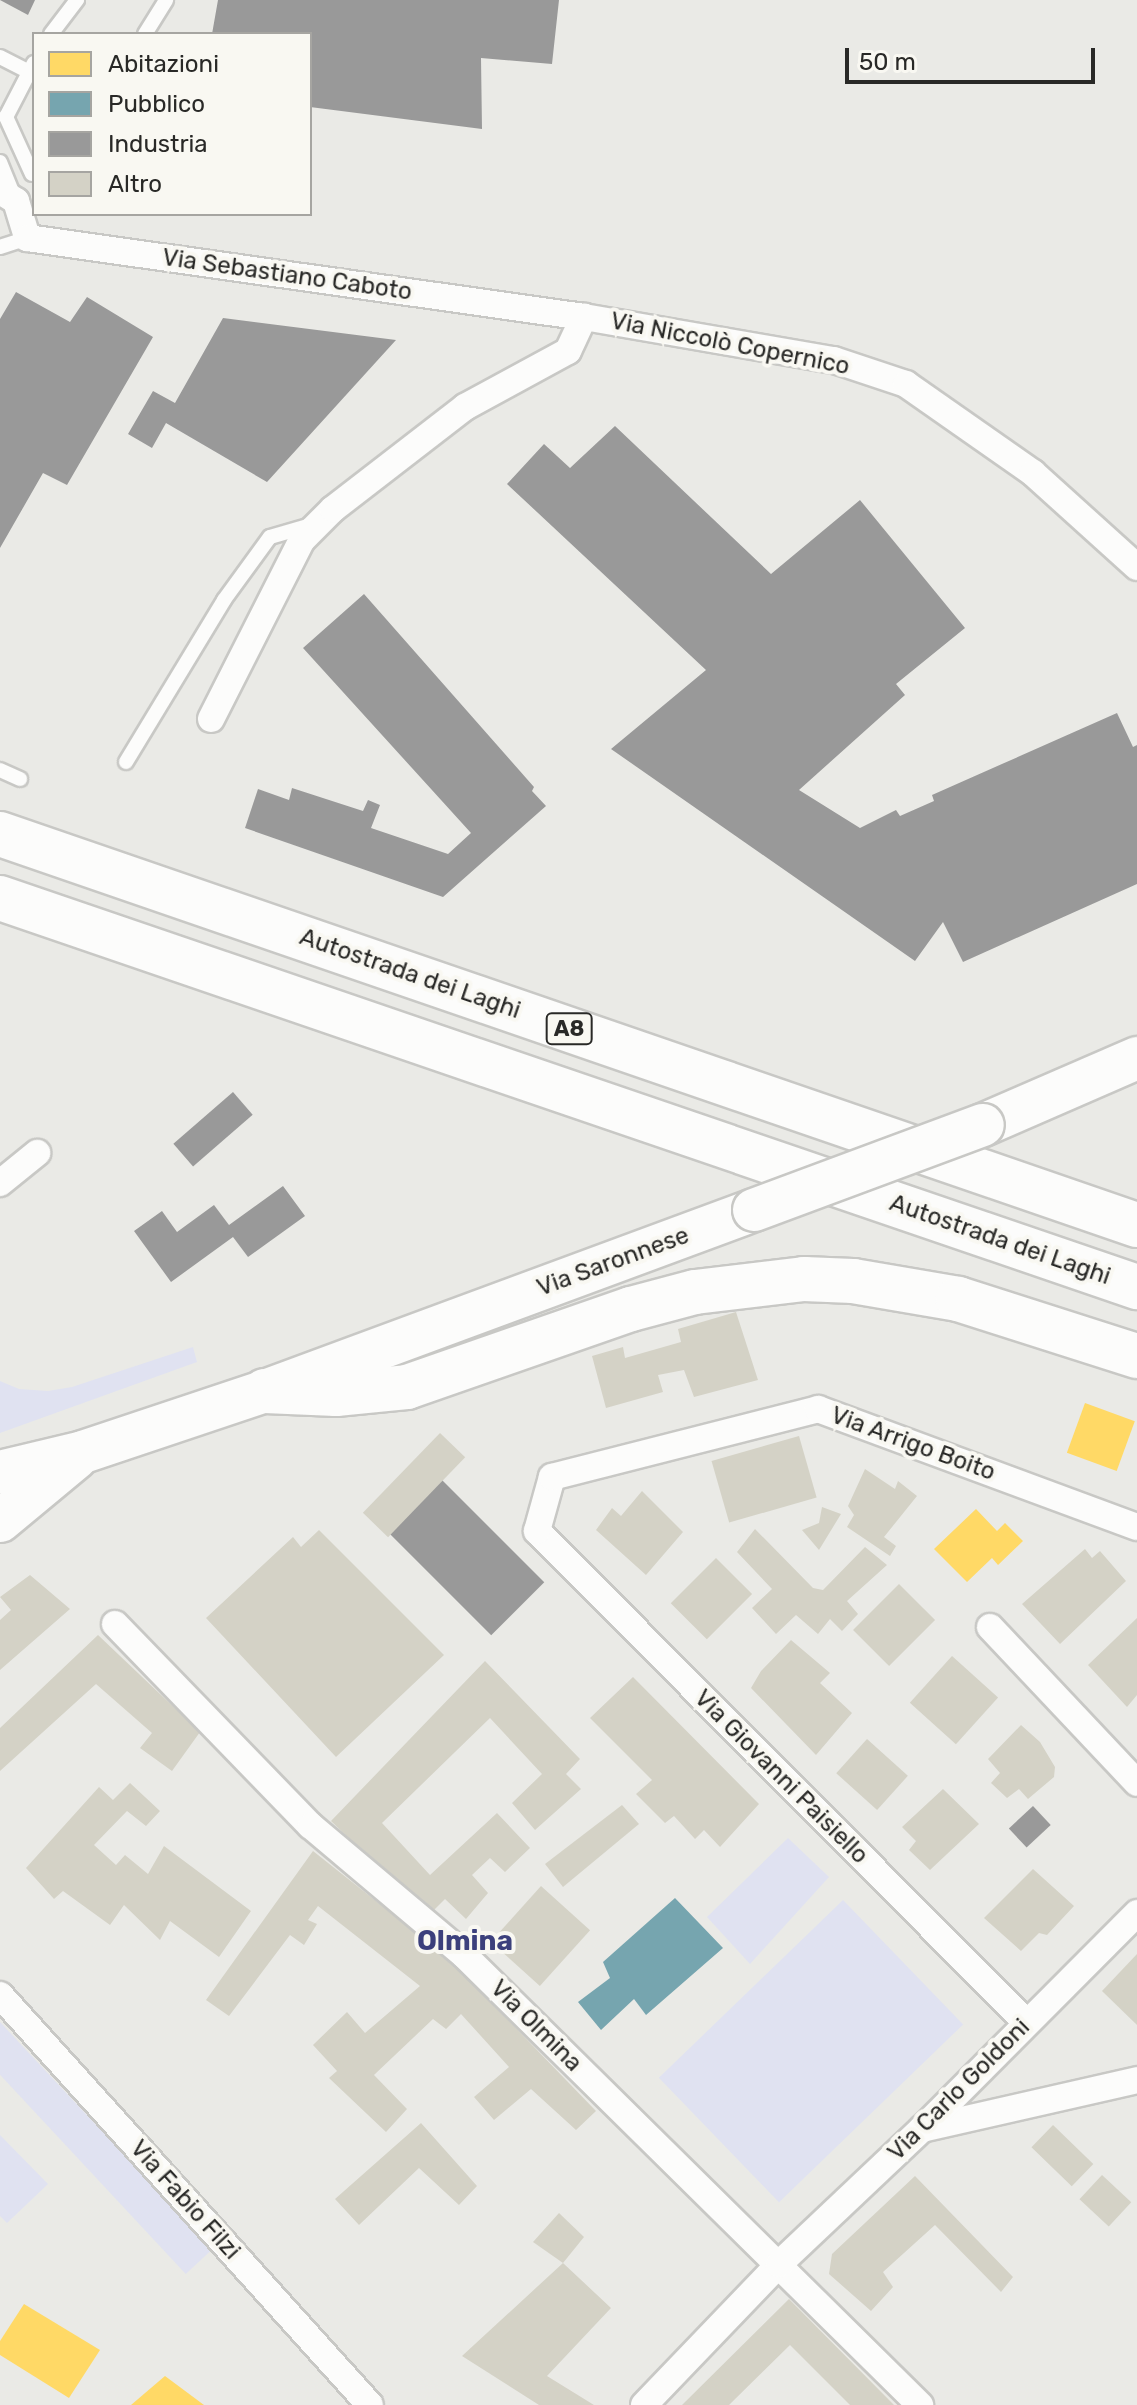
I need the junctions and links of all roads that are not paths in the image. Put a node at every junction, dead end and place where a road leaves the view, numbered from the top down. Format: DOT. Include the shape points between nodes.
graph roads {
  1 [pos="77,0"];
  2 [pos="166,0"];
  3 [pos="53,32"];
  4 [pos="146,32"];
  5 [pos="0,57"];
  6 [pos="32,67"];
  7 [pos="0,162"];
  8 [pos="32,171"];
  9 [pos="32,174"];
  10 [pos="8,196"];
  11 [pos="27,238"];
  12 [pos="0,247"];
  13 [pos="584,317"];
  14 [pos="319,523"];
  15 [pos="1137,567"];
  16 [pos="211,719"];
  17 [pos="126,762"];
  18 [pos="0,770"];
  19 [pos="20,779"];
  20 [pos="0,834"];
  21 [pos="0,898"];
  22 [pos="1137,1045"];
  23 [pos="1137,1058"];
  24 [pos="1099,1074"];
  25 [pos="37,1153"];
  26 [pos="0,1183"];
  27 [pos="1137,1225"];
  28 [pos="1137,1287"];
  29 [pos="1137,1356"];
  30 [pos="265,1391"];
  31 [pos="83,1452"];
  32 [pos="0,1472"];
  33 [pos="0,1521"];
  34 [pos="1137,1527"];
  35 [pos="537,1531"];
  36 [pos="115,1624"];
  37 [pos="990,1627"];
  38 [pos="1137,1783"];
  39 [pos="1137,1913"];
  40 [pos="0,1995"];
  41 [pos="1026,2022"];
  42 [pos="1137,2080"];
  43 [pos="922,2129"];
  44 [pos="779,2264"];
  45 [pos="370,2405"];
  46 [pos="644,2405"];
  47 [pos="920,2405"];
  1 -- 3 [label="lane"];
  2 -- 4 [label="lane"];
  5 -- 6 [label="lane"];
  6 -- 8 [label="lane" via="6,117"];
  7 -- 10 [label="lane"];
  9 -- 10 [label="lane"];
  10 -- 11 [label="street"];
  11 -- 12 [label="lane"];
  11 -- 13 [label="street, Via Sebastiano Caboto"];
  13 -- 14 [label="street, Via Niccolò Copernico" via="568,351 465,407"];
  13 -- 15 [label="street, Via Niccolò Copernico" via="834,360 906,384 1033,473"];
  14 -- 16 [label="street, Via Niccolò Copernico" via="287,566"];
  14 -- 17 [label="lane" via="270,537 224,600"];
  18 -- 19 [label="lane"];
  20 -- 27 [label="highway, Autostrada dei Laghi / A8"];
  21 -- 28 [label="highway, Autostrada dei Laghi / A8"];
  22 -- 24 [label="street"];
  23 -- 24 [label="main road, Via Saronnese"];
  24 -- 30 [label="main road, Via Saronnese, bridge" via="983,1125"];
  25 -- 26 [label="street"];
  29 -- 30 [label="highway" via="958,1299 853,1281 804,1279 682,1295 407,1387 336,1394"];
  30 -- 31 [label="main road, Via Saronnese"];
  31 -- 32 [label="main road, Via Saronnese"];
  31 -- 33 [label="main road, Via Saronnese"];
  34 -- 35 [label="street, Via Arrigo Boito" via="818,1409 552,1477"];
  35 -- 41 [label="street, Via Giovanni Paisiello"];
  36 -- 44 [label="street, Via Olmina" via="311,1826 464,1955"];
  37 -- 38 [label="street"];
  39 -- 41 [label="street, Via Carlo Goldoni"];
  40 -- 45 [label="street, Via Fabio Filzi"];
  41 -- 43 [label="street, Via Carlo Goldoni"];
  42 -- 43 [label="street"];
  43 -- 44 [label="street, Via Carlo Goldoni"];
  44 -- 46 [label="street"];
  44 -- 47 [label="street, Via Olmina"];
}
